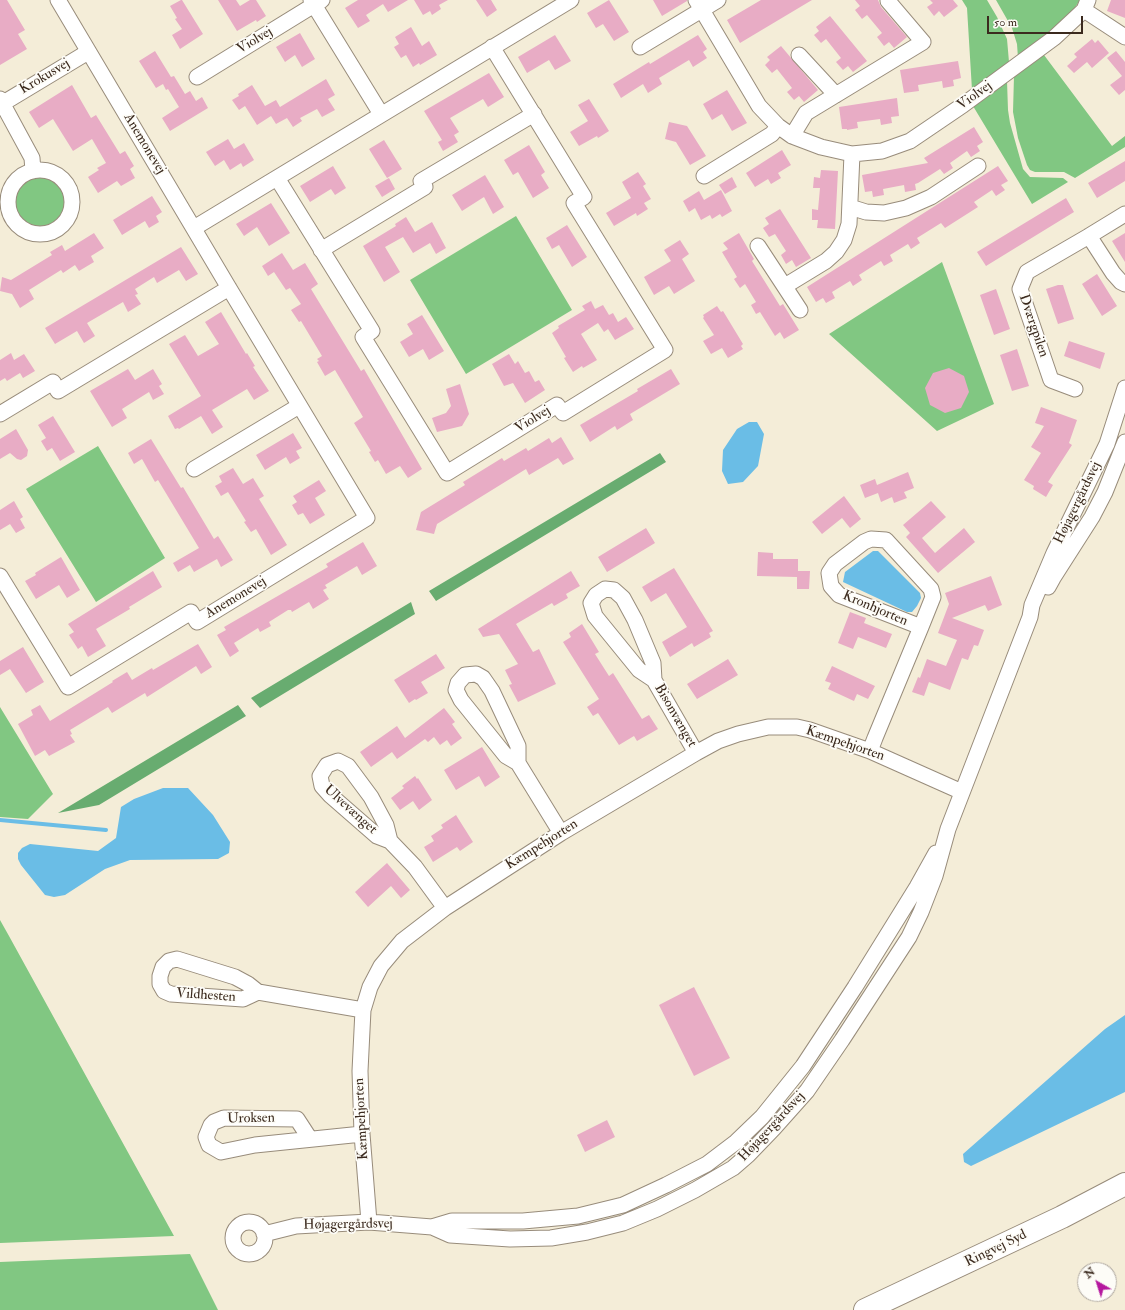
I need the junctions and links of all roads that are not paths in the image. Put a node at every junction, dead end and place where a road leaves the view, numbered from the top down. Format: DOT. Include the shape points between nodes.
graph roads {
  1 [pos="58,0"];
  2 [pos="571,0"];
  3 [pos="718,0"];
  4 [pos="888,1"];
  5 [pos="316,2"];
  6 [pos="699,5"];
  7 [pos="1086,5"];
  8 [pos="1125,36"];
  9 [pos="492,47"];
  10 [pos="640,47"];
  11 [pos="88,52"];
  12 [pos="800,55"];
  13 [pos="196,77"];
  14 [pos="836,95"];
  15 [pos="1,102"];
  16 [pos="381,114"];
  17 [pos="534,114"];
  18 [pos="778,126"];
  19 [pos="792,136"];
  20 [pos="852,154"];
  21 [pos="978,166"];
  22 [pos="33,171"];
  23 [pos="704,176"];
  24 [pos="277,178"];
  25 [pos="850,207"];
  26 [pos="1125,214"];
  27 [pos="194,228"];
  28 [pos="1089,236"];
  29 [pos="758,246"];
  30 [pos="321,250"];
  31 [pos="1125,284"];
  32 [pos="785,286"];
  33 [pos="229,288"];
  34 [pos="800,310"];
  35 [pos="1075,389"];
  36 [pos="1124,394"];
  37 [pos="300,406"];
  38 [pos="0,414"];
  39 [pos="1125,442"];
  40 [pos="194,469"];
  41 [pos="0,576"];
  42 [pos="1030,617"];
  43 [pos="921,627"];
  44 [pos="654,680"];
  45 [pos="870,750"];
  46 [pos="696,753"];
  47 [pos="518,763"];
  48 [pos="962,792"];
  49 [pos="561,833"];
  50 [pos="390,841"];
  51 [pos="445,908"];
  52 [pos="258,992"];
  53 [pos="363,1010"];
  54 [pos="362,1134"];
  55 [pos="310,1139"];
  56 [pos="1125,1184"];
  57 [pos="369,1222"];
  58 [pos="264,1234"];
  59 [pos="865,1310"];
  1 -- 11 [label="street, Anemonevej"];
  2 -- 9 [label="street"];
  3 -- 6 [label="street"];
  4 -- 14 [label="street" via="923,42"];
  5 -- 13 [label="street, Violvej"];
  5 -- 16 [label="street, Violvej"];
  6 -- 10 [label="street"];
  6 -- 18 [label="street, Violvej" via="759,106"];
  7 -- 8 [label="street, Violvej"];
  7 -- 20 [label="street, Violvej" via="1054,38 964,105 910,141 882,151"];
  9 -- 16 [label="street"];
  9 -- 17 [label="street, Violvej"];
  11 -- 15 [label="street, Krokusvej"];
  11 -- 27 [label="street, Anemonevej"];
  12 -- 14 [label="street"];
  14 -- 19 [label="street" via="806,113"];
  15 -- 22 [label="street, Krokusvej" via="32,158"];
  16 -- 24 [label="street"];
  17 -- 30 [label="street" via="421,180 425,187"];
  17 -- 30 [label="street, Violvej" via="584,197 574,203 665,350 563,414 557,405 447,473 363,337 372,332"];
  18 -- 19 [label="street, Violvej"];
  18 -- 23 [label="street" via="772,134"];
  19 -- 20 [label="street, Violvej" via="821,147"];
  20 -- 25 [label="street"];
  21 -- 25 [label="street" via="931,197 906,208 884,213 866,212"];
  22 -- 22 [label="street" via="16,181 8,200 9,210 16,224 28,233 49,234 67,221 72,211 73,200 64,180 44,170"];
  24 -- 27 [label="street"];
  24 -- 30 [label="street, Violvej"];
  25 -- 32 [label="street" via="850,224 836,252 826,262"];
  26 -- 28 [label="street, Dværgpilen"];
  27 -- 33 [label="street, Anemonevej"];
  28 -- 31 [label="street" via="1113,273"];
  28 -- 35 [label="street, Dværgpilen" via="1027,272 1020,289 1051,380"];
  29 -- 32 [label="street"];
  32 -- 34 [label="street"];
  33 -- 37 [label="street, Anemonevej"];
  33 -- 38 [label="street" via="58,391 53,382"];
  36 -- 42 [label="street, Højagergårdsvej" via="1106,444 1050,561 1032,605"];
  37 -- 40 [label="street"];
  37 -- 41 [label="street, Anemonevej" via="367,518 197,622 191,612 68,687"];
  39 -- 42 [label="street, Højagergårdsvej" via="1105,492 1092,516"];
  42 -- 48 [label="street, Højagergårdsvej"];
  43 -- 43 [label="street, Kronhjorten" via="933,597 931,589 886,540 871,539 864,542 835,564 829,572 831,586 839,595"];
  43 -- 45 [label="street, Kronhjorten"];
  44 -- 44 [label="street, Bisonvænget" via="639,670 595,616 591,603 596,595 605,589 614,590 623,598 635,620 653,663"];
  44 -- 46 [label="street, Bisonvænget"];
  45 -- 46 [label="street, Kæmpehjorten" via="797,727 768,727 718,741"];
  45 -- 48 [label="street, Kæmpehjorten"];
  46 -- 49 [label="street, Kæmpehjorten"];
  47 -- 47 [label="street" via="518,746 492,691 483,678 476,674 465,674 456,690 461,700 506,756"];
  47 -- 49 [label="street"];
  48 -- 57 [label="street, Højagergårdsvej" via="948,829 935,876 909,937 807,1091 733,1168 695,1190 623,1223 551,1238 510,1239 450,1235 432,1227"];
  49 -- 51 [label="street, Kæmpehjorten"];
  50 -- 50 [label="street, Ulvevænget" via="386,825 371,797 348,766 338,761 327,764 320,776 322,786 377,836"];
  50 -- 51 [label="street, Ulvevænget" via="415,867"];
  51 -- 53 [label="street, Kæmpehjorten" via="402,941 381,966"];
  52 -- 52 [label="street, Vildhesten" via="235,977 177,959 163,967 160,976 160,984 171,994 243,999"];
  52 -- 53 [label="street, Vildhesten"];
  53 -- 54 [label="street, Kæmpehjorten" via="360,1071"];
  54 -- 55 [label="street, Uroksen"];
  54 -- 57 [label="street, Kæmpehjorten"];
  55 -- 55 [label="street, Uroksen" via="255,1145 221,1152 210,1145 206,1137 211,1125 224,1118 297,1119"];
  56 -- 59 [label="highway, Ringvej Syd" via="1062,1217"];
  57 -- 58 [label="street, Højagergårdsvej" via="296,1226"];
}
